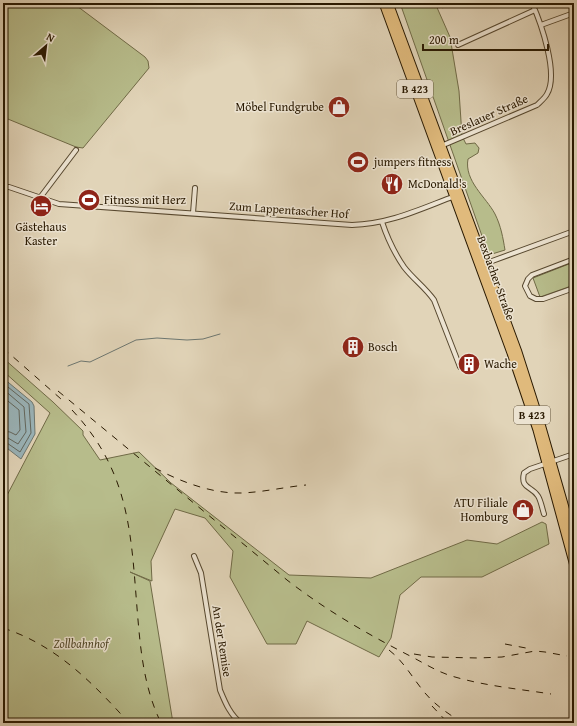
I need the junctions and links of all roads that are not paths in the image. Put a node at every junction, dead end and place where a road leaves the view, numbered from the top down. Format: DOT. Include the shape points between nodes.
graph roads {
  1 [pos="383,3"];
  2 [pos="390,3"];
  3 [pos="532,3"];
  4 [pos="535,10"];
  5 [pos="574,13"];
  6 [pos="541,25"];
  7 [pos="458,45"];
  8 [pos="439,147"];
  9 [pos="76,150"];
  10 [pos="196,188"];
  11 [pos="3,190"];
  12 [pos="457,195"];
  13 [pos="39,198"];
  14 [pos="193,213"];
  15 [pos="382,222"];
  16 [pos="574,231"];
  17 [pos="574,259"];
  18 [pos="483,265"];
  19 [pos="574,288"];
  20 [pos="460,367"];
  21 [pos="574,454"];
  22 [pos="549,463"];
  23 [pos="544,514"];
  24 [pos="574,539"];
  25 [pos="194,556"];
  26 [pos="574,566"];
  27 [pos="241,723"];
  1 -- 8 [label="main road, Bexbacher Straße / B 423"];
  2 -- 8 [label="main road, Bexbacher Straße"];
  3 -- 4 [label="street, Breslauer Straße"];
  4 -- 6 [label="street, Breslauer Straße"];
  4 -- 7 [label="street"];
  5 -- 6 [label="street"];
  6 -- 8 [label="street, Breslauer Straße" via="548,52 551,81 543,100 537,105"];
  8 -- 12 [label="main road, Bexbacher Straße / B 423"];
  8 -- 12 [label="main road, Bexbacher Straße / B 423" via="452,170"];
  9 -- 13 [label="street"];
  10 -- 14 [label="street"];
  11 -- 13 [label="street, Zum Lappentascher Hof" via="9,187"];
  12 -- 15 [label="street, Zum Lappentascher Hof"];
  12 -- 18 [label="main road, Bexbacher Straße / B 423"];
  13 -- 14 [label="street, Zum Lappentascher Hof" via="58,204"];
  14 -- 15 [label="street, Zum Lappentascher Hof" via="352,224"];
  15 -- 20 [label="street" via="402,264 434,300"];
  16 -- 18 [label="street"];
  17 -- 19 [label="street" via="532,275 525,286 530,296 539,300"];
  18 -- 22 [label="main road, Bexbacher Straße / B 423"];
  21 -- 22 [label="street"];
  22 -- 23 [label="street" via="526,471 524,476 525,485 537,494"];
  22 -- 24 [label="main road, Bexbacher Straße / B 423"];
  22 -- 26 [label="main road, Bexbacher Straße / B 423"];
  25 -- 27 [label="street, An der Remise" via="201,573 220,690 226,705"];
}
